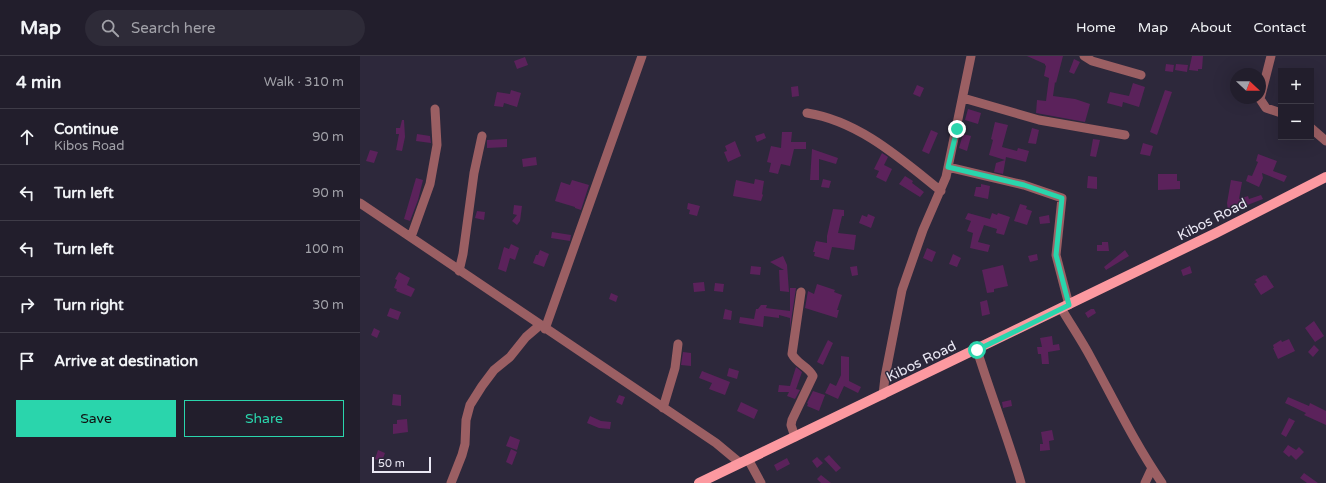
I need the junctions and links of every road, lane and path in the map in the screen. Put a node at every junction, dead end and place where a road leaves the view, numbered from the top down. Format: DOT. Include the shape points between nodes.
graph roads {
  1 [pos="642,56"];
  2 [pos="971,56"];
  3 [pos="1084,56"];
  4 [pos="1271,56"];
  5 [pos="1141,75"];
  6 [pos="963,98"];
  7 [pos="435,109"];
  8 [pos="1278,112"];
  9 [pos="807,113"];
  10 [pos="1314,131"];
  11 [pos="1125,135"];
  12 [pos="482,136"];
  13 [pos="1326,141"];
  14 [pos="948,167"];
  15 [pos="1326,177"];
  16 [pos="941,192"];
  17 [pos="360,203"];
  18 [pos="410,238"];
  19 [pos="458,270"];
  20 [pos="801,292"];
  21 [pos="1065,307"];
  22 [pos="542,327"];
  23 [pos="678,344"];
  24 [pos="977,350"];
  25 [pos="883,395"];
  26 [pos="663,408"];
  27 [pos="795,437"];
  28 [pos="744,461"];
  29 [pos="1152,468"];
  30 [pos="451,483"];
  31 [pos="699,483"];
  32 [pos="761,483"];
  33 [pos="1021,483"];
  34 [pos="1145,483"];
  35 [pos="1162,483"];
  1 -- 22 [label="street" via="583,225"];
  2 -- 6 [label="street"];
  3 -- 5 [label="street"];
  4 -- 8 [label="street" via="1260,99 1266,108"];
  6 -- 11 [label="street" via="1039,120"];
  6 -- 14 [label="street"];
  7 -- 18 [label="street" via="437,145 430,184"];
  9 -- 16 [label="street" via="822,115 848,126 886,148"];
  10 -- 13 [label="street"];
  12 -- 19 [label="street" via="463,254"];
  14 -- 16 [label="street"];
  14 -- 21 [label="street" via="1024,185 1062,198 1056,255"];
  15 -- 21 [label="main road, Kibos Road"];
  16 -- 25 [label="street" via="923,230 902,290 884,377"];
  17 -- 18 [label="street"];
  18 -- 19 [label="street"];
  19 -- 22 [label="street"];
  20 -- 27 [label="street" via="792,354 813,376 792,420"];
  21 -- 24 [label="main road, Kibos Road"];
  21 -- 29 [label="street" via="1105,386"];
  22 -- 26 [label="street"];
  22 -- 30 [label="street" via="526,337 510,357 494,370 470,405 466,420 465,444"];
  23 -- 26 [label="street" via="675,368"];
  24 -- 25 [label="main road, Kibos Road"];
  24 -- 33 [label="street"];
  25 -- 27 [label="main road, Kibos Road"];
  26 -- 28 [label="street"];
  27 -- 28 [label="main road, Kibos Road"];
  28 -- 31 [label="main road, Kibos Road"];
  28 -- 32 [label="street"];
  29 -- 34 [label="street"];
  29 -- 35 [label="street"];
}
